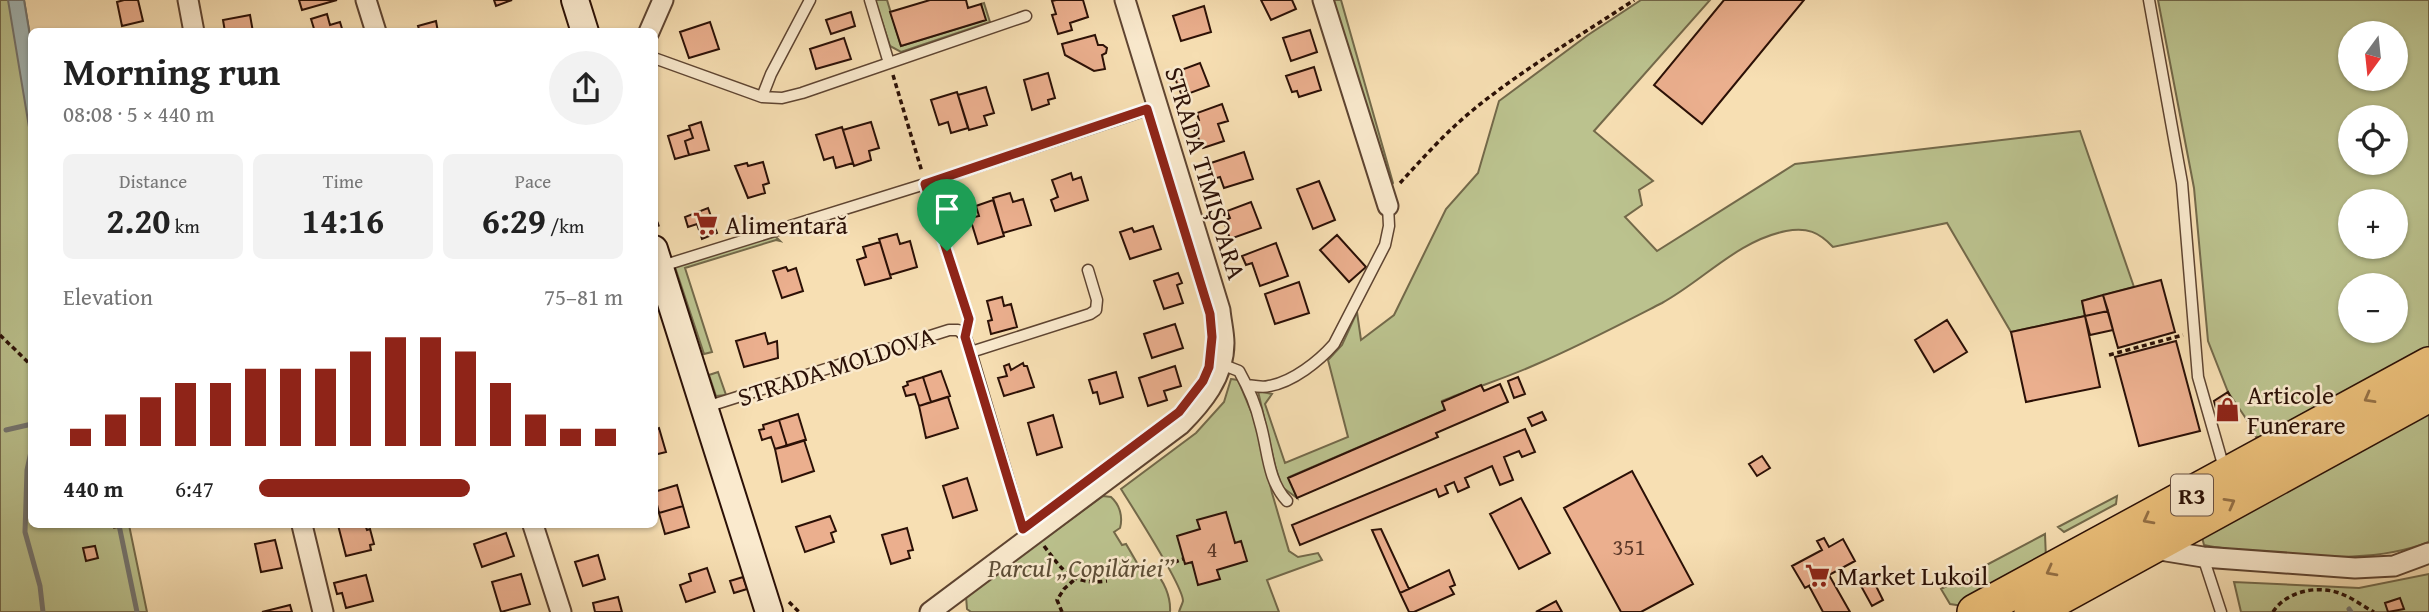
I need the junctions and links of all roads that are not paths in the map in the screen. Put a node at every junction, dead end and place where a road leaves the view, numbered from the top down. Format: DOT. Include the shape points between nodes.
graph roads {
  1 [pos="188,0"];
  2 [pos="366,0"];
  3 [pos="575,0"];
  4 [pos="663,0"];
  5 [pos="810,0"];
  6 [pos="870,0"];
  7 [pos="1125,0"];
  8 [pos="1323,0"];
  9 [pos="2149,0"];
  10 [pos="1026,16"];
  11 [pos="193,28"];
  12 [pos="375,28"];
  13 [pos="584,28"];
  14 [pos="651,28"];
  15 [pos="658,59"];
  16 [pos="889,63"];
  17 [pos="762,97"];
  18 [pos="1158,106"];
  19 [pos="925,184"];
  20 [pos="1388,206"];
  21 [pos="658,260"];
  22 [pos="658,267"];
  23 [pos="1088,270"];
  24 [pos="965,337"];
  25 [pos="971,352"];
  26 [pos="1221,364"];
  27 [pos="2429,365"];
  28 [pos="1247,386"];
  29 [pos="2429,394"];
  30 [pos="704,408"];
  31 [pos="2227,477"];
  32 [pos="1287,501"];
  33 [pos="303,528"];
  34 [pos="534,528"];
  35 [pos="1034,542"];
  36 [pos="2149,548"];
  37 [pos="2429,554"];
  38 [pos="2203,556"];
  39 [pos="771,607"];
  40 [pos="323,612"];
  41 [pos="561,612"];
  42 [pos="930,612"];
  43 [pos="1975,612"];
  44 [pos="2032,612"];
  45 [pos="2221,612"];
  1 -- 11 [label="street"];
  2 -- 12 [label="street"];
  3 -- 13 [label="street"];
  4 -- 14 [label="street"];
  5 -- 17 [label="lane"];
  6 -- 16 [label="lane"];
  7 -- 18 [label="street, STRADA TIMIȘOARA"];
  8 -- 20 [label="street"];
  9 -- 31 [label="lane" via="2182,183 2198,377"];
  10 -- 16 [label="lane"];
  15 -- 17 [label="lane"];
  16 -- 17 [label="lane" via="802,93"];
  18 -- 19 [label="lane, STRADA MOLDOVA"];
  18 -- 26 [label="street, STRADA TIMIȘOARA" via="1220,310"];
  19 -- 21 [label="lane, STRADA MOLDOVA"];
  19 -- 24 [label="lane, STRADA MOLDOVA" via="969,319"];
  20 -- 28 [label="lane" via="1390,226 1385,245 1334,344 1323,357 1283,382"];
  22 -- 30 [label="street, STRADA MOLDOVA"];
  23 -- 25 [label="lane, STRADA MOLDOVA" via="1096,310"];
  24 -- 25 [label="lane, STRADA MOLDOVA"];
  24 -- 30 [label="lane, STRADA MOLDOVA" via="958,330 948,330"];
  25 -- 35 [label="lane, STRADA MOLDOVA"];
  26 -- 28 [label="lane" via="1239,371"];
  26 -- 35 [label="street" via="1198,407 1180,425"];
  27 -- 31 [label="highway, R3, one-way"];
  28 -- 32 [label="lane" via="1274,483"];
  36 -- 29 [label="highway, R3, one-way"];
  30 -- 39 [label="street, STRADA MOLDOVA"];
  31 -- 43 [label="highway, R3, one-way"];
  33 -- 40 [label="street"];
  34 -- 41 [label="street"];
  35 -- 42 [label="street"];
  36 -- 38 [label="street"];
  36 -- 44 [label="highway, R3"];
  37 -- 38 [label="street" via="2395,566 2355,568"];
  38 -- 45 [label="lane"];
}
